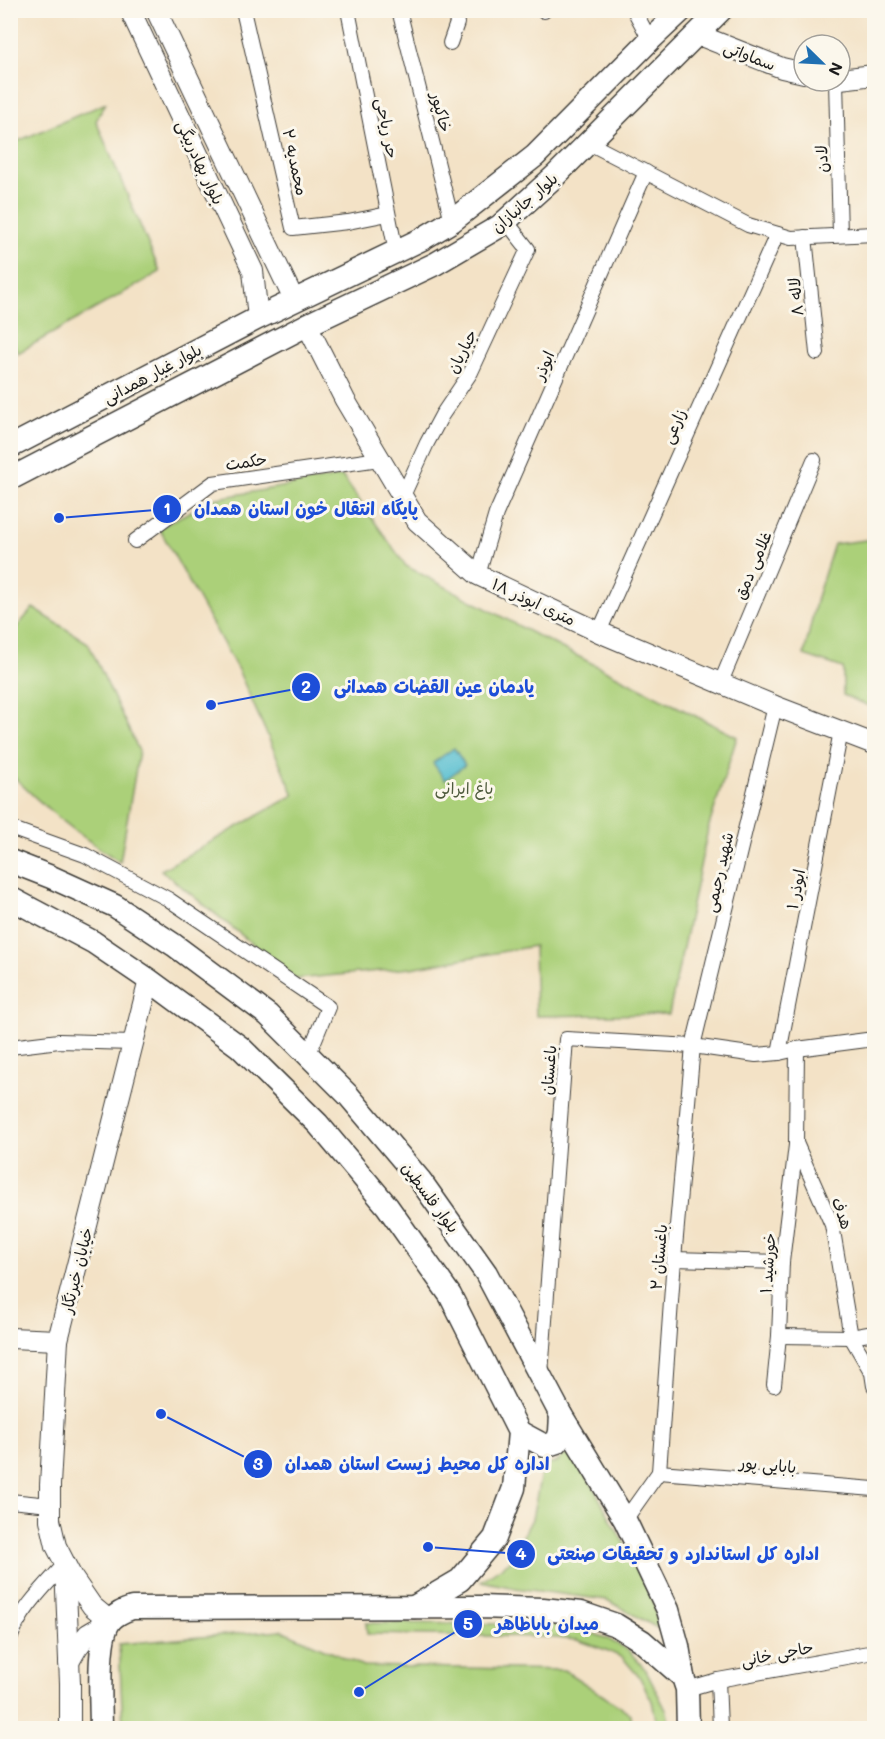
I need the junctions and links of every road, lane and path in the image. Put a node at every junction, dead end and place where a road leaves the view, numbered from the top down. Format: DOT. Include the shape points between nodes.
graph roads {
  1 [pos="130,10"];
  2 [pos="156,10"];
  3 [pos="243,10"];
  4 [pos="348,10"];
  5 [pos="399,10"];
  6 [pos="454,10"];
  7 [pos="634,10"];
  8 [pos="682,10"];
  9 [pos="721,10"];
  10 [pos="696,34"];
  11 [pos="650,40"];
  12 [pos="450,43"];
  13 [pos="792,70"];
  14 [pos="874,75"];
  15 [pos="852,78"];
  16 [pos="836,93"];
  17 [pos="589,143"];
  18 [pos="646,172"];
  19 [pos="388,214"];
  20 [pos="452,221"];
  21 [pos="506,221"];
  22 [pos="777,234"];
  23 [pos="874,234"];
  24 [pos="840,235"];
  25 [pos="806,237"];
  26 [pos="396,252"];
  27 [pos="294,300"];
  28 [pos="258,318"];
  29 [pos="307,325"];
  30 [pos="287,335"];
  31 [pos="817,353"];
  32 [pos="10,447"];
  33 [pos="379,459"];
  34 [pos="814,460"];
  35 [pos="10,479"];
  36 [pos="402,498"];
  37 [pos="135,541"];
  38 [pos="478,575"];
  39 [pos="599,632"];
  40 [pos="721,682"];
  41 [pos="775,706"];
  42 [pos="842,731"];
  43 [pos="874,744"];
  44 [pos="10,828"];
  45 [pos="10,861"];
  46 [pos="10,898"];
  47 [pos="150,980"];
  48 [pos="874,1039"];
  49 [pos="133,1043"];
  50 [pos="693,1046"];
  51 [pos="10,1047"];
  52 [pos="797,1049"];
  53 [pos="779,1053"];
  54 [pos="308,1056"];
  55 [pos="796,1143"];
  56 [pos="674,1259"];
  57 [pos="782,1262"];
  58 [pos="874,1333"];
  59 [pos="779,1336"];
  60 [pos="851,1337"];
  61 [pos="10,1338"];
  62 [pos="58,1340"];
  63 [pos="541,1377"];
  64 [pos="774,1385"];
  65 [pos="874,1386"];
  66 [pos="561,1415"];
  67 [pos="519,1432"];
  68 [pos="659,1472"];
  69 [pos="874,1489"];
  70 [pos="10,1501"];
  71 [pos="50,1504"];
  72 [pos="625,1520"];
  73 [pos="65,1564"];
  74 [pos="414,1607"];
  75 [pos="110,1621"];
  76 [pos="10,1639"];
  77 [pos="874,1652"];
  78 [pos="69,1662"];
  79 [pos="718,1680"];
  80 [pos="685,1683"];
  81 [pos="70,1728"];
  82 [pos="101,1728"];
  83 [pos="688,1728"];
  84 [pos="720,1728"];
  1 -- 28 [label="main road, بلوار بهادربیگی" via="253,271"];
  2 -- 27 [label="main road, بلوار بهادربیگی"];
  3 -- 19 [label="street, محمدیه ۲" via="293,228"];
  4 -- 19 [label="street, حر ریاحی"];
  5 -- 20 [label="street, خاکپور"];
  6 -- 12 [label="street" via="457,23"];
  7 -- 11 [label="street"];
  8 -- 11 [label="main road, بلوار جانبازان"];
  9 -- 10 [label="main road, بلوار جانبازان"];
  10 -- 13 [label="main road, سماواتی"];
  10 -- 17 [label="main road, بلوار جانبازان"];
  11 -- 20 [label="main road, بلوار جانبازان" via="535,156"];
  14 -- 15 [label="main road"];
  16 -- 24 [label="street, لادن"];
  17 -- 18 [label="street"];
  17 -- 21 [label="main road, بلوار جانبازان"];
  18 -- 22 [label="street" via="748,225"];
  18 -- 38 [label="street, ابوذر" via="496,514"];
  19 -- 26 [label="street, حر ریاحی"];
  20 -- 26 [label="main road, بلوار جانبازان"];
  21 -- 29 [label="main road, بلوار جانبازان" via="435,264"];
  21 -- 36 [label="street, جباریان" via="528,249 471,372 442,415"];
  22 -- 25 [label="street"];
  22 -- 39 [label="street, زارعی"];
  23 -- 24 [label="street"];
  24 -- 25 [label="street"];
  25 -- 31 [label="street, لاله ۸"];
  26 -- 27 [label="main road, بلوار جانبازان"];
  27 -- 28 [label="main road, بلوار غبار همدانی"];
  28 -- 32 [label="main road, بلوار غبار همدانی"];
  29 -- 30 [label="main road, بلوار جانبازان"];
  29 -- 33 [label="main road, ۱۸ متری ابوذر"];
  30 -- 35 [label="main road, بلوار غبار همدانی"];
  33 -- 36 [label="main road, ۱۸ متری ابوذر"];
  33 -- 37 [label="street, حکمت" via="213,483"];
  34 -- 40 [label="street, غلامی دمق"];
  36 -- 38 [label="main road, ۱۸ متری ابوذر" via="417,521"];
  38 -- 39 [label="main road, ۱۸ متری ابوذر"];
  39 -- 40 [label="main road, ۱۸ متری ابوذر"];
  40 -- 41 [label="main road, ۱۸ متری ابوذر"];
  41 -- 42 [label="main road, ۱۸ متری ابوذر"];
  41 -- 50 [label="street, شهید رحیمی"];
  42 -- 43 [label="main road, ۱۸ متری ابوذر"];
  42 -- 53 [label="street, ابوذر ۱"];
  44 -- 54 [label="street" via="85,855 168,899 328,1007"];
  45 -- 54 [label="main road, بلوار فلسطین" via="115,906 268,1015"];
  46 -- 47 [label="main road" via="93,942"];
  47 -- 49 [label="main road, خیابان خبرنگار"];
  47 -- 67 [label="main road" via="240,1047 318,1124 387,1206 450,1296"];
  48 -- 52 [label="street, باغستان"];
  49 -- 51 [label="street" via="59,1041"];
  49 -- 62 [label="main road, خیابان خبرنگار"];
  50 -- 53 [label="street, باغستان" via="756,1055"];
  50 -- 56 [label="street, باغستان ۲"];
  50 -- 63 [label="street, باغستان" via="566,1040"];
  52 -- 53 [label="street, باغستان"];
  52 -- 55 [label="street, هدف"];
  54 -- 63 [label="main road, بلوار فلسطین" via="348,1095 420,1180 486,1273"];
  55 -- 57 [label="street, خورشید ۱"];
  55 -- 60 [label="street, هدف" via="832,1225"];
  56 -- 57 [label="street"];
  56 -- 68 [label="street, باغستان ۲"];
  57 -- 59 [label="street, خورشید ۱"];
  58 -- 60 [label="street"];
  59 -- 60 [label="street"];
  59 -- 64 [label="street, خورشید ۱"];
  60 -- 65 [label="street, هدف" via="872,1373"];
  61 -- 62 [label="main road"];
  62 -- 71 [label="main road, خیابان خبرنگار"];
  63 -- 66 [label="main road, بلوار فلسطین"];
  66 -- 67 [label="main road" via="556,1442 545,1446"];
  66 -- 72 [label="main road, بلوار فلسطین"];
  67 -- 74 [label="main road" via="514,1488 495,1538 460,1580"];
  68 -- 69 [label="street, بابایی پور"];
  68 -- 72 [label="street"];
  70 -- 71 [label="street"];
  71 -- 73 [label="main road, خیابان خبرنگار" via="56,1546"];
  72 -- 80 [label="main road, بلوار فلسطین" via="668,1610"];
  73 -- 75 [label="main road, خیابان خبرنگار" via="92,1606"];
  73 -- 76 [label="street" via="32,1601"];
  73 -- 78 [label="main road, خیابان خبرنگار"];
  74 -- 75 [label="main road" via="132,1608"];
  74 -- 80 [label="main road" via="581,1613 616,1625 642,1641"];
  75 -- 78 [label="main road" via="88,1634"];
  75 -- 82 [label="main road" via="102,1648"];
  77 -- 79 [label="street, حاجی خانی"];
  78 -- 81 [label="main road, خیابان خبرنگار"];
  79 -- 80 [label="street, حاجی خانی"];
  79 -- 84 [label="street"];
  80 -- 83 [label="main road, بلوار فلسطین"];
}
